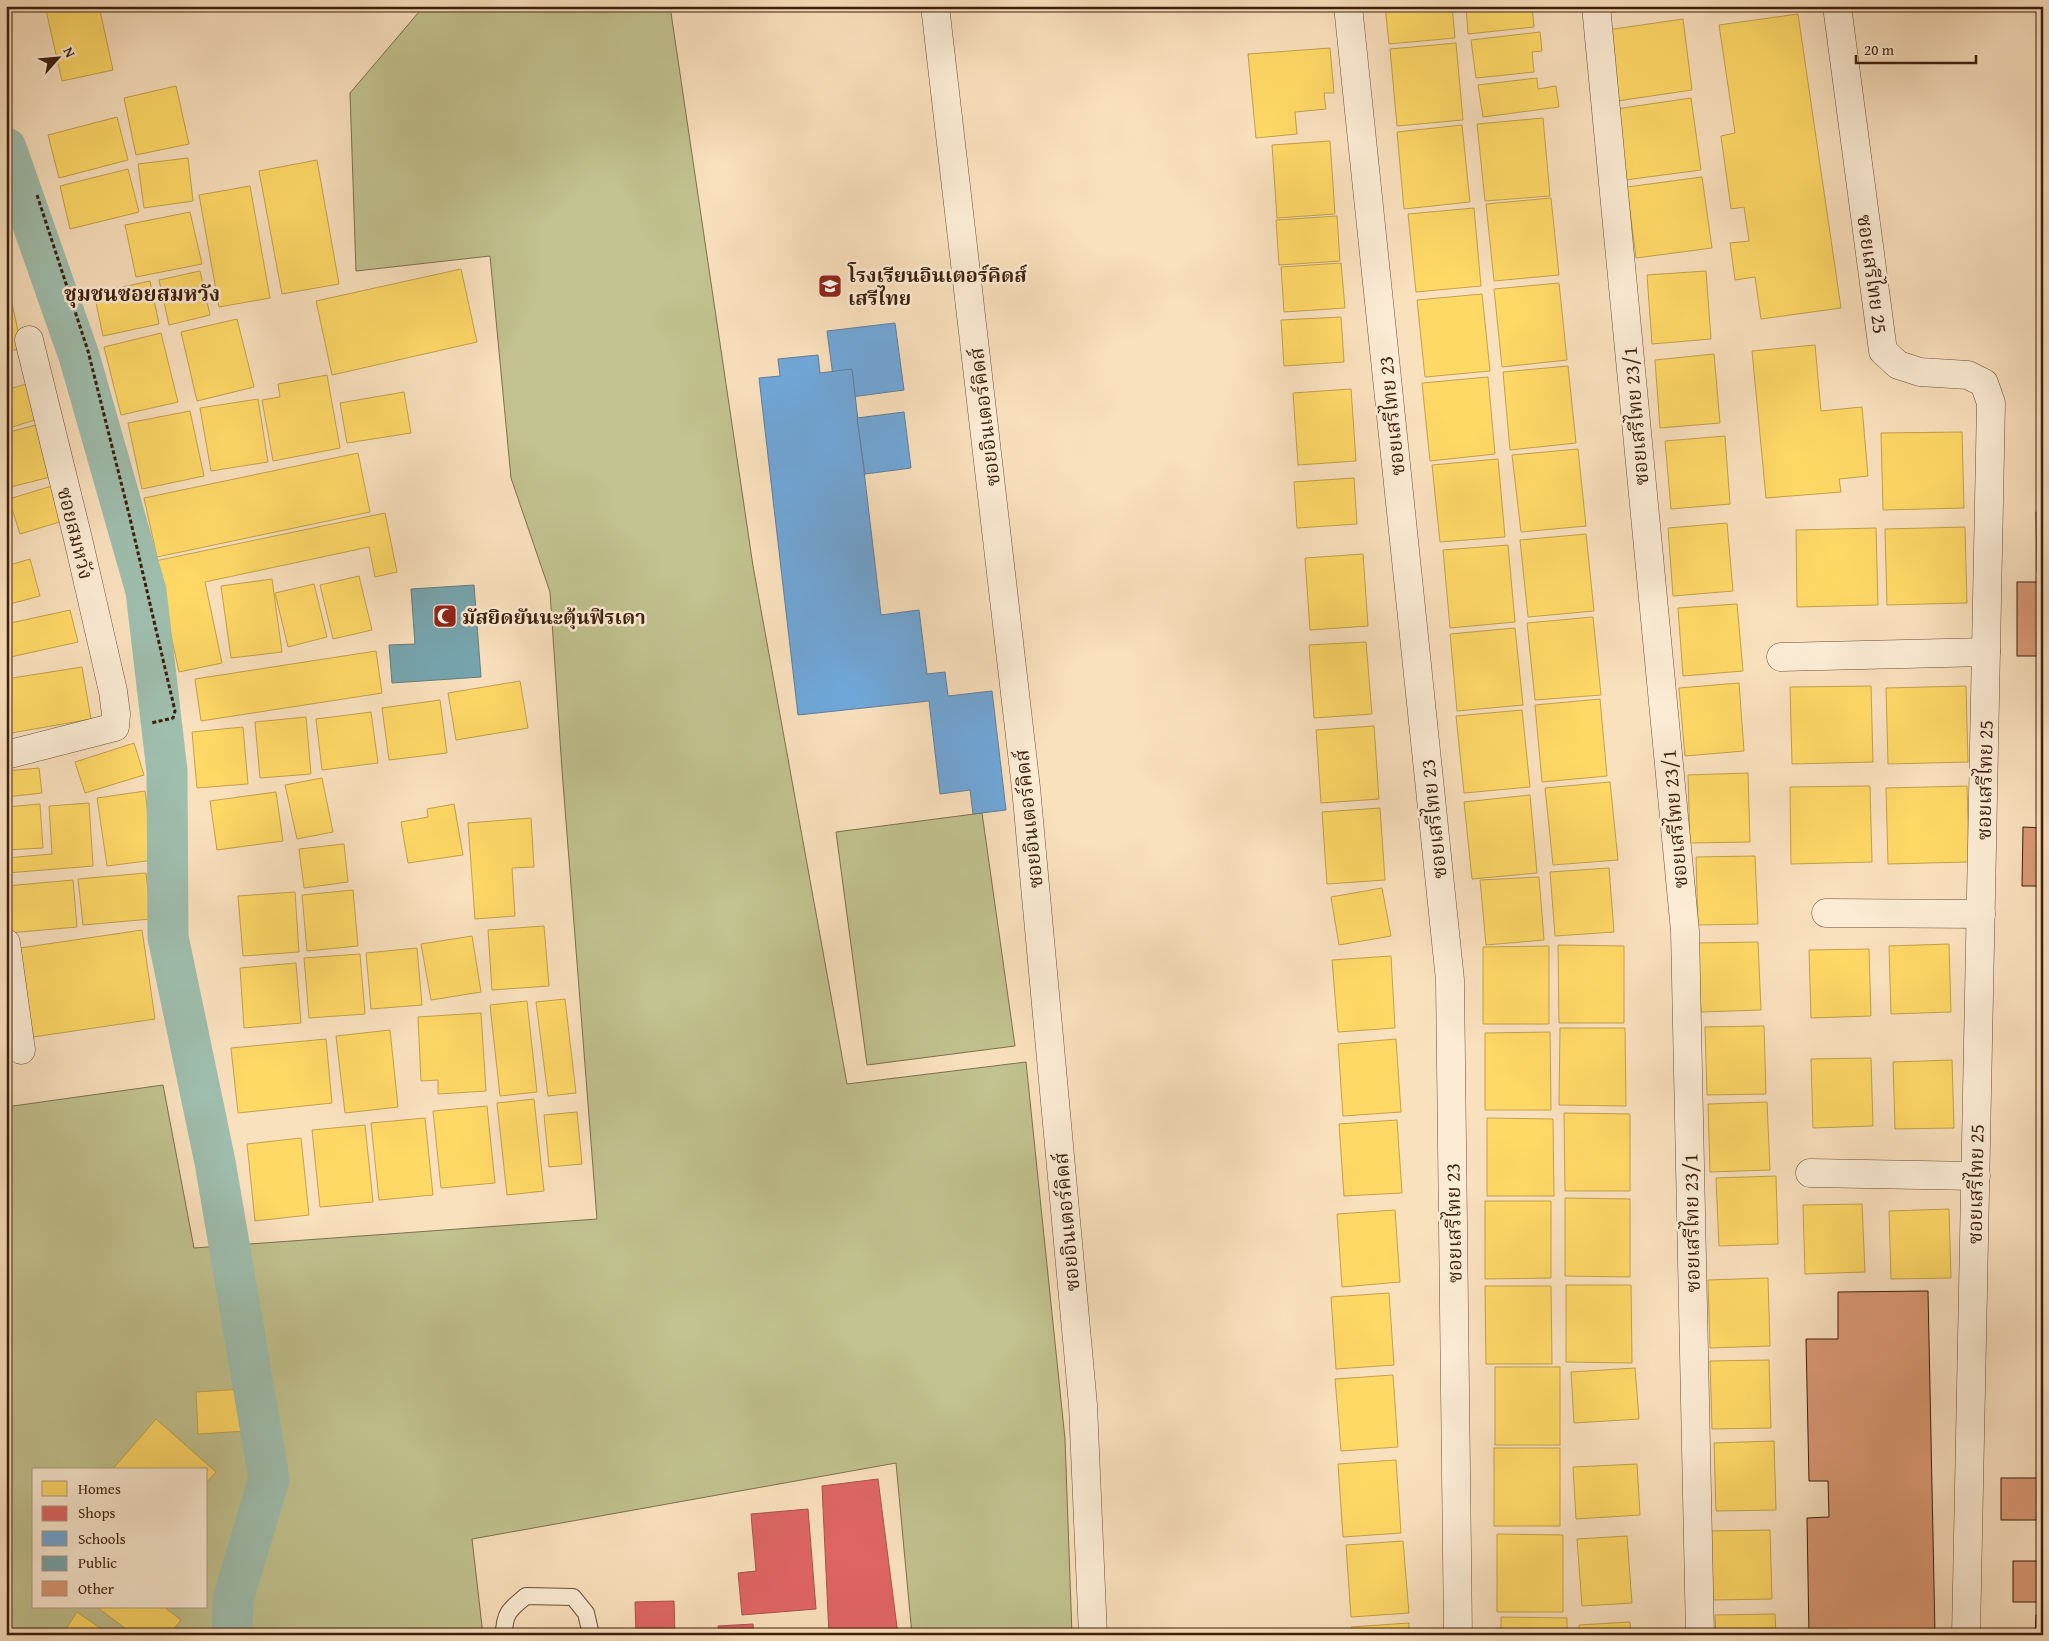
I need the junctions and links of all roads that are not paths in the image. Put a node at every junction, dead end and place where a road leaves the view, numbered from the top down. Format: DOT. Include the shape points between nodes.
graph roads {
  1 [pos="935,6"];
  2 [pos="1348,6"];
  3 [pos="1596,6"];
  4 [pos="1837,6"];
  5 [pos="28,340"];
  6 [pos="1986,652"];
  7 [pos="1781,657"];
  8 [pos="6,755"];
  9 [pos="1826,913"];
  10 [pos="1981,914"];
  11 [pos="6,943"];
  12 [pos="21,1050"];
  13 [pos="1810,1173"];
  14 [pos="1976,1176"];
  15 [pos="504,1635"];
  16 [pos="590,1635"];
  17 [pos="1093,1635"];
  18 [pos="1458,1635"];
  19 [pos="1700,1635"];
  20 [pos="1966,1635"];
  1 -- 17 [label="street, ซอยอินเตอร์คิดส์" via="1027,798 1082,1405"];
  2 -- 18 [label="street, ซอยเสรีไทย 23" via="1450,980"];
  3 -- 19 [label="street, ซอยเสรีไทย 23/1" via="1685,931"];
  4 -- 6 [label="street, ซอยเสรีไทย 25" via="1883,351 1898,365 1920,372 1968,374 1984,383 1991,403"];
  5 -- 8 [label="street, ซอยสมหวัง" via="76,530 116,714 115,728"];
  6 -- 7 [label="street"];
  6 -- 10 [label="street, ซอยเสรีไทย 25"];
  9 -- 10 [label="street"];
  10 -- 14 [label="street, ซอยเสรีไทย 25"];
  11 -- 12 [label="street"];
  13 -- 14 [label="street"];
  14 -- 20 [label="street, ซอยเสรีไทย 25"];
  15 -- 16 [label="lane" via="504,1619 511,1608 526,1596 573,1597 586,1613"];
}
